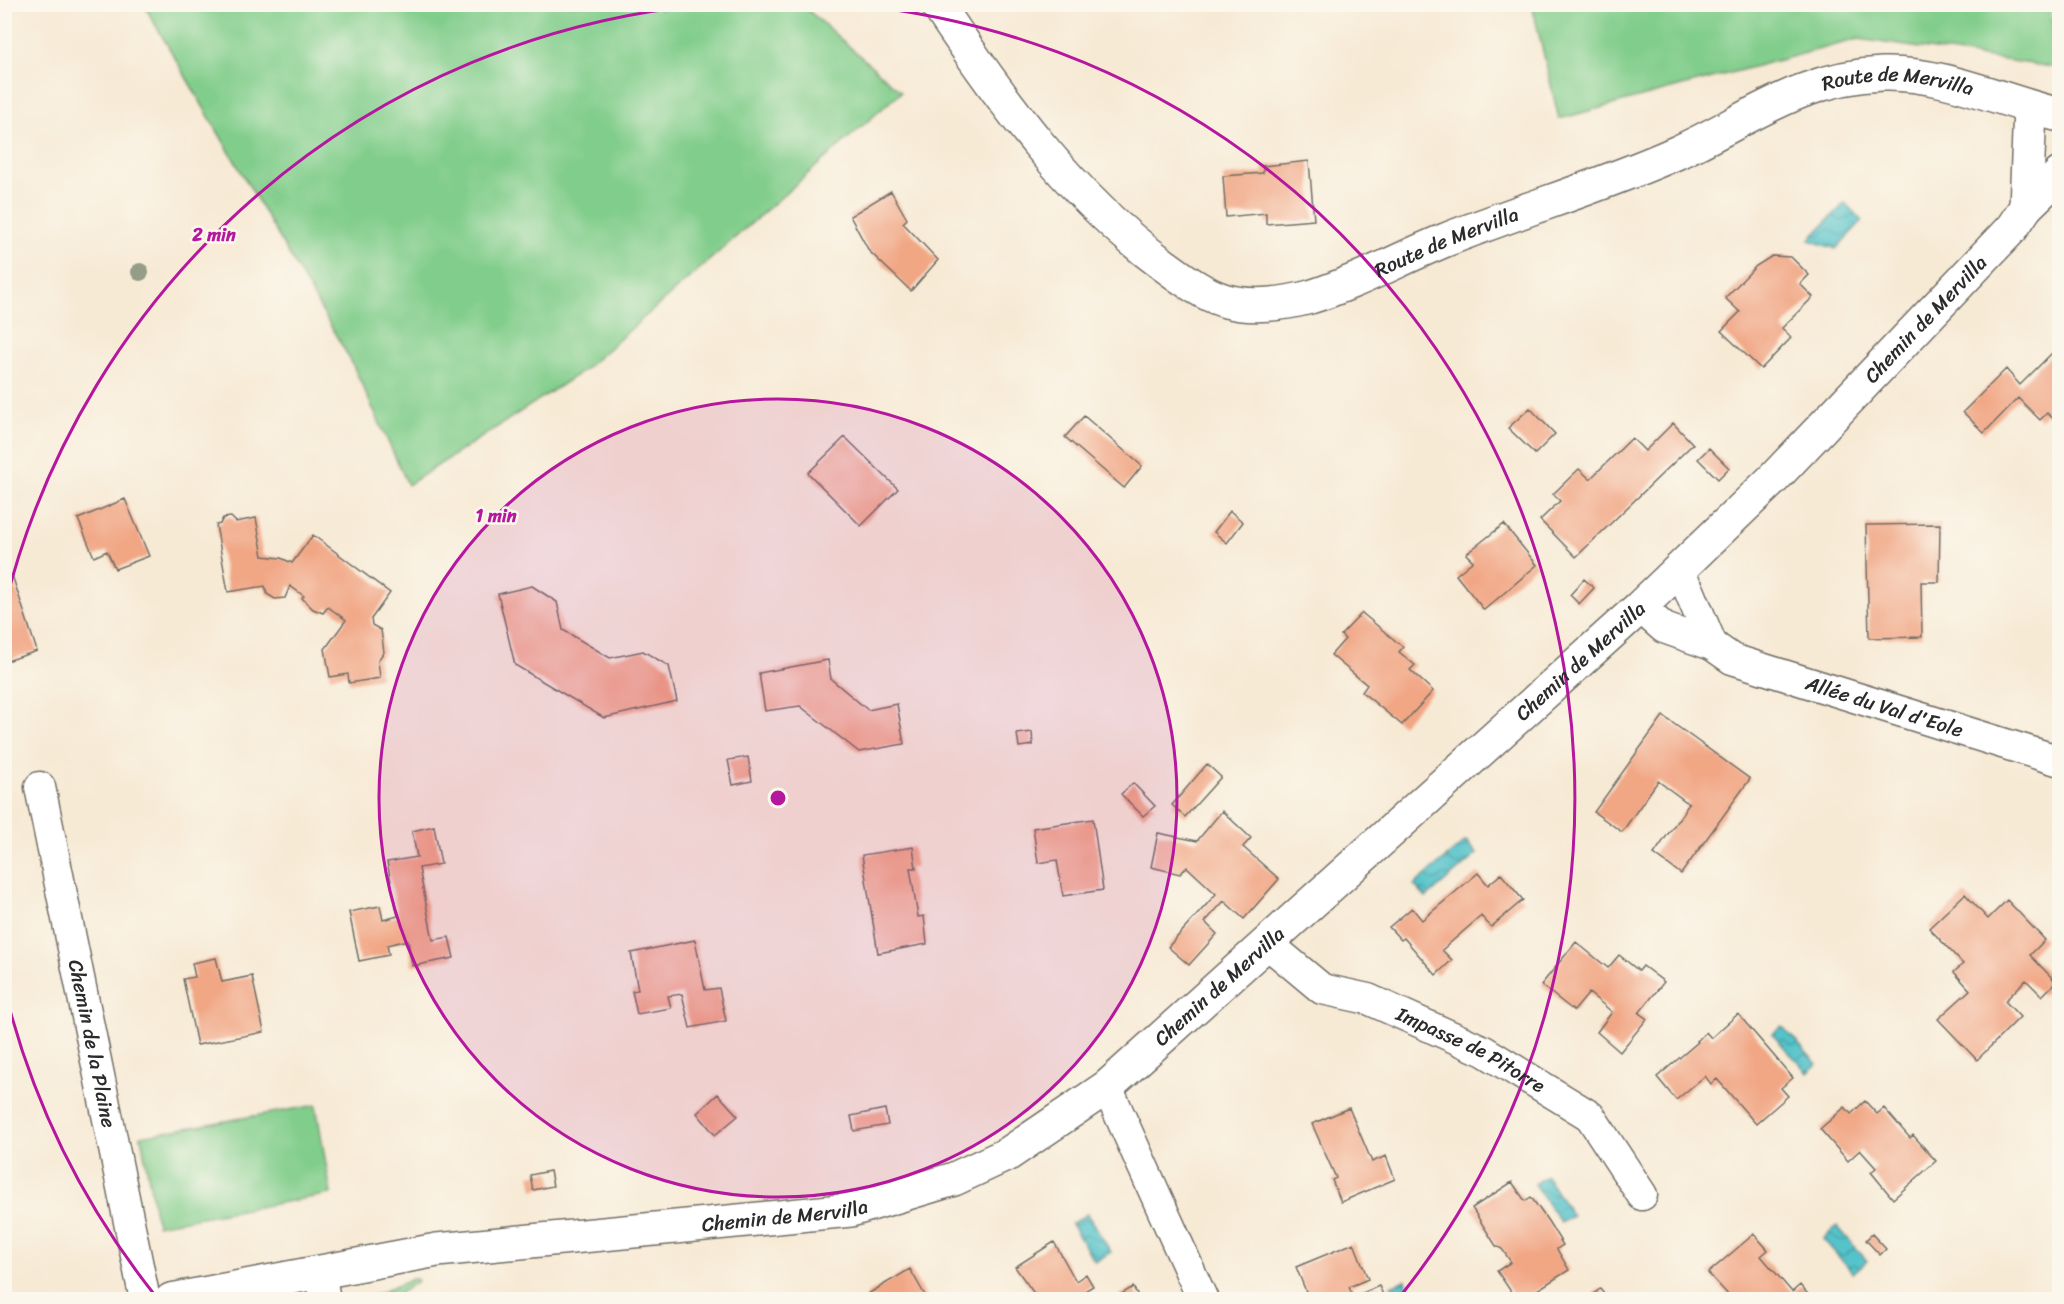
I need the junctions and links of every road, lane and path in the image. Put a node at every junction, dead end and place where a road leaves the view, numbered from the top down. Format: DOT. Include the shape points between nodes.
graph roads {
  1 [pos="937,4"];
  2 [pos="2050,112"];
  3 [pos="2060,174"];
  4 [pos="2026,207"];
  5 [pos="1677,571"];
  6 [pos="1641,607"];
  7 [pos="1712,645"];
  8 [pos="2060,761"];
  9 [pos="40,788"];
  10 [pos="1268,944"];
  11 [pos="1107,1087"];
  12 [pos="1642,1195"];
  13 [pos="322,1285"];
  14 [pos="145,1299"];
  15 [pos="171,1299"];
  16 [pos="1203,1299"];
  1 -- 2 [label="street, Route de Mervilla" via="988,81 1048,155 1131,240 1194,286 1226,301 1250,304 1310,297 1444,241 1633,173 1814,84 1881,74 1911,74"];
  2 -- 4 [label="street"];
  3 -- 4 [label="street, Chemin de Mervilla"];
  4 -- 5 [label="street, Chemin de Mervilla" via="2012,228 1781,470"];
  5 -- 6 [label="street, Chemin de Mervilla"];
  5 -- 7 [label="street"];
  6 -- 7 [label="street, Allée du Val d'Eole" via="1664,628"];
  6 -- 10 [label="street, Chemin de Mervilla"];
  7 -- 8 [label="street, Allée du Val d'Eole" via="1732,658"];
  9 -- 14 [label="street, Chemin de la Plaine"];
  10 -- 11 [label="street, Chemin de Mervilla"];
  10 -- 12 [label="street, Impasse de Pitorre" via="1322,989 1368,999 1484,1051 1590,1116"];
  11 -- 13 [label="street, Chemin de Mervilla" via="1008,1154 954,1179 851,1210 437,1250"];
  11 -- 16 [label="street"];
  13 -- 15 [label="street, Chemin de Mervilla"];
}
